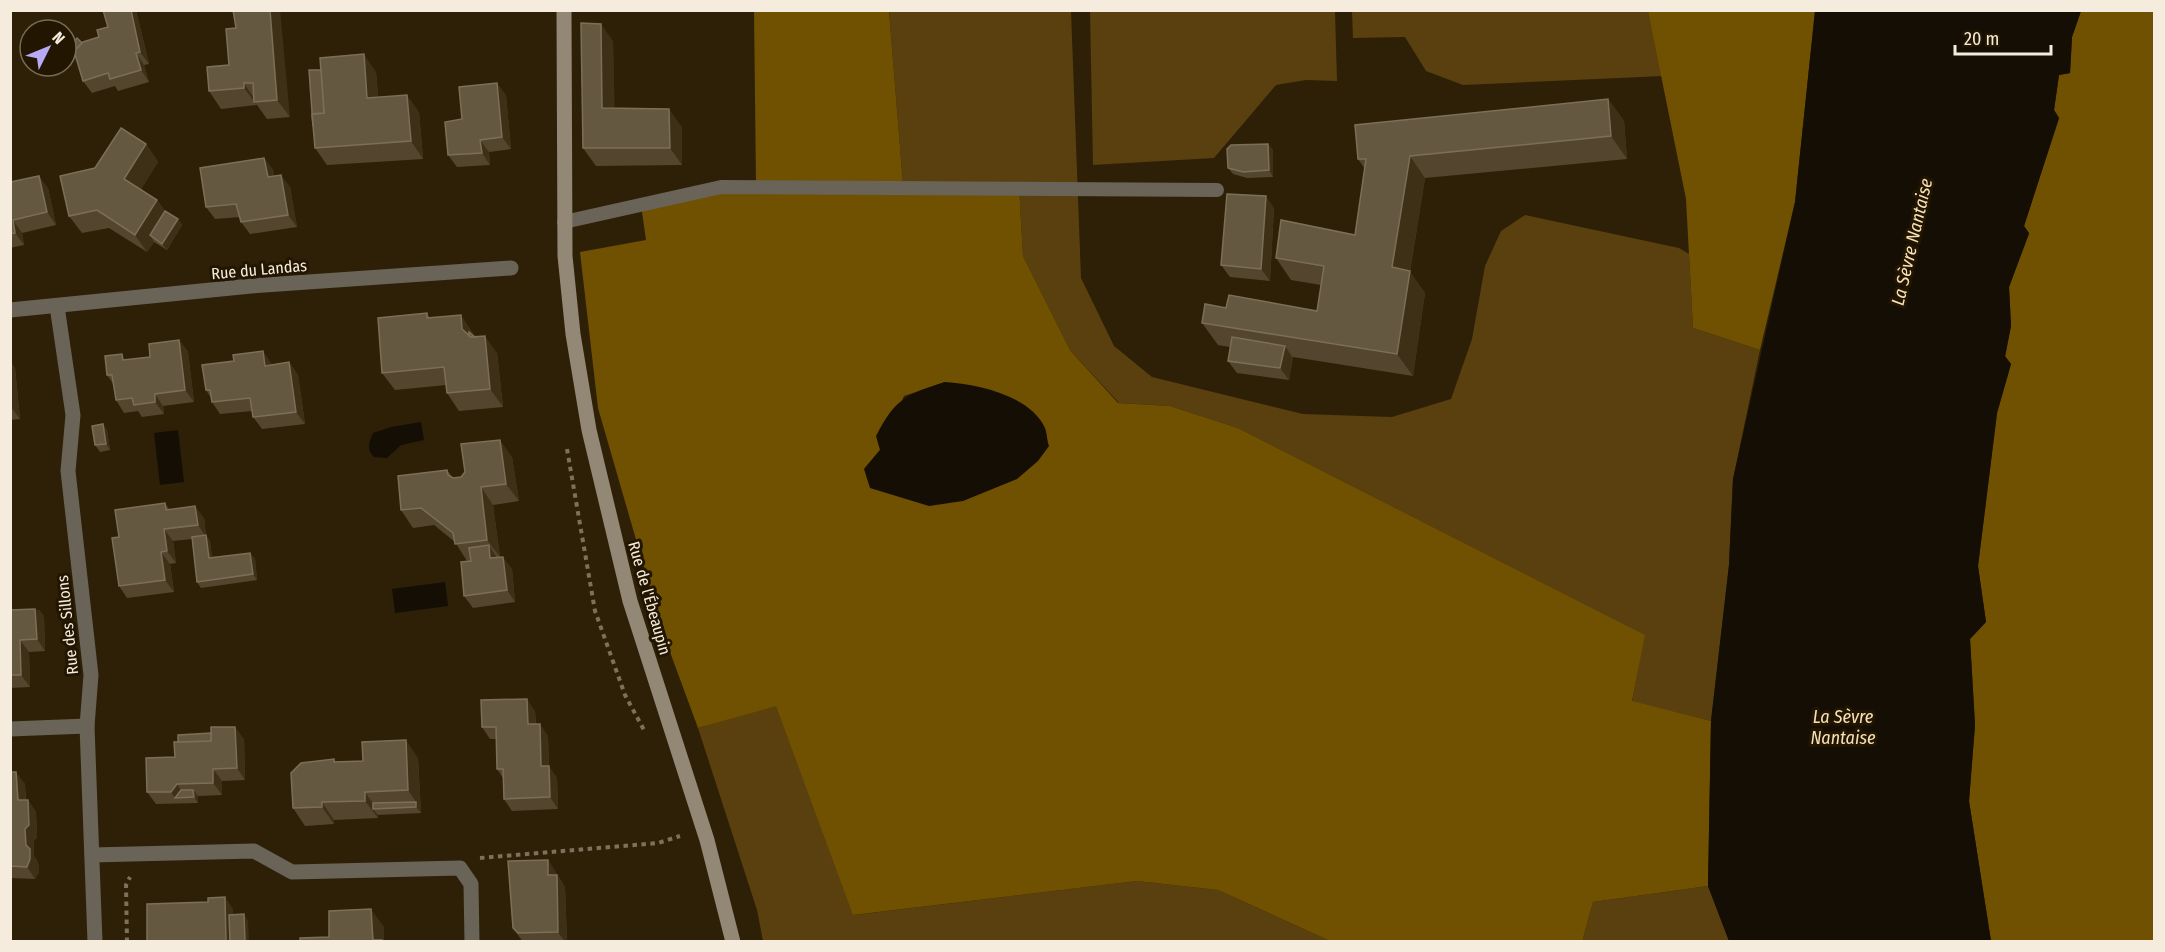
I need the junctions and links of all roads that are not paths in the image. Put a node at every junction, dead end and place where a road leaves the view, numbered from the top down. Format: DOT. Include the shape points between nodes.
graph roads {
  1 [pos="564,10"];
  2 [pos="1217,189"];
  3 [pos="564,222"];
  4 [pos="511,268"];
  5 [pos="57,306"];
  6 [pos="10,310"];
  7 [pos="87,726"];
  8 [pos="10,729"];
  9 [pos="92,855"];
  10 [pos="95,942"];
  11 [pos="472,942"];
  12 [pos="733,942"];
  1 -- 3 [label="street, Rue de l'Ébeaupin"];
  2 -- 3 [label="lane" via="721,187"];
  3 -- 12 [label="street, Rue de l'Ébeaupin" via="573,334 589,430 630,601 704,829"];
  4 -- 5 [label="street, Rue du Landas" via="251,286"];
  5 -- 6 [label="street, Rue du Landas"];
  5 -- 7 [label="street, Rue des Sillons" via="73,415 68,471 91,675"];
  7 -- 8 [label="street"];
  7 -- 9 [label="street, Rue des Sillons"];
  9 -- 10 [label="street, Rue des Sillons"];
  9 -- 11 [label="street" via="254,850 292,872 460,868 471,884"];
}
